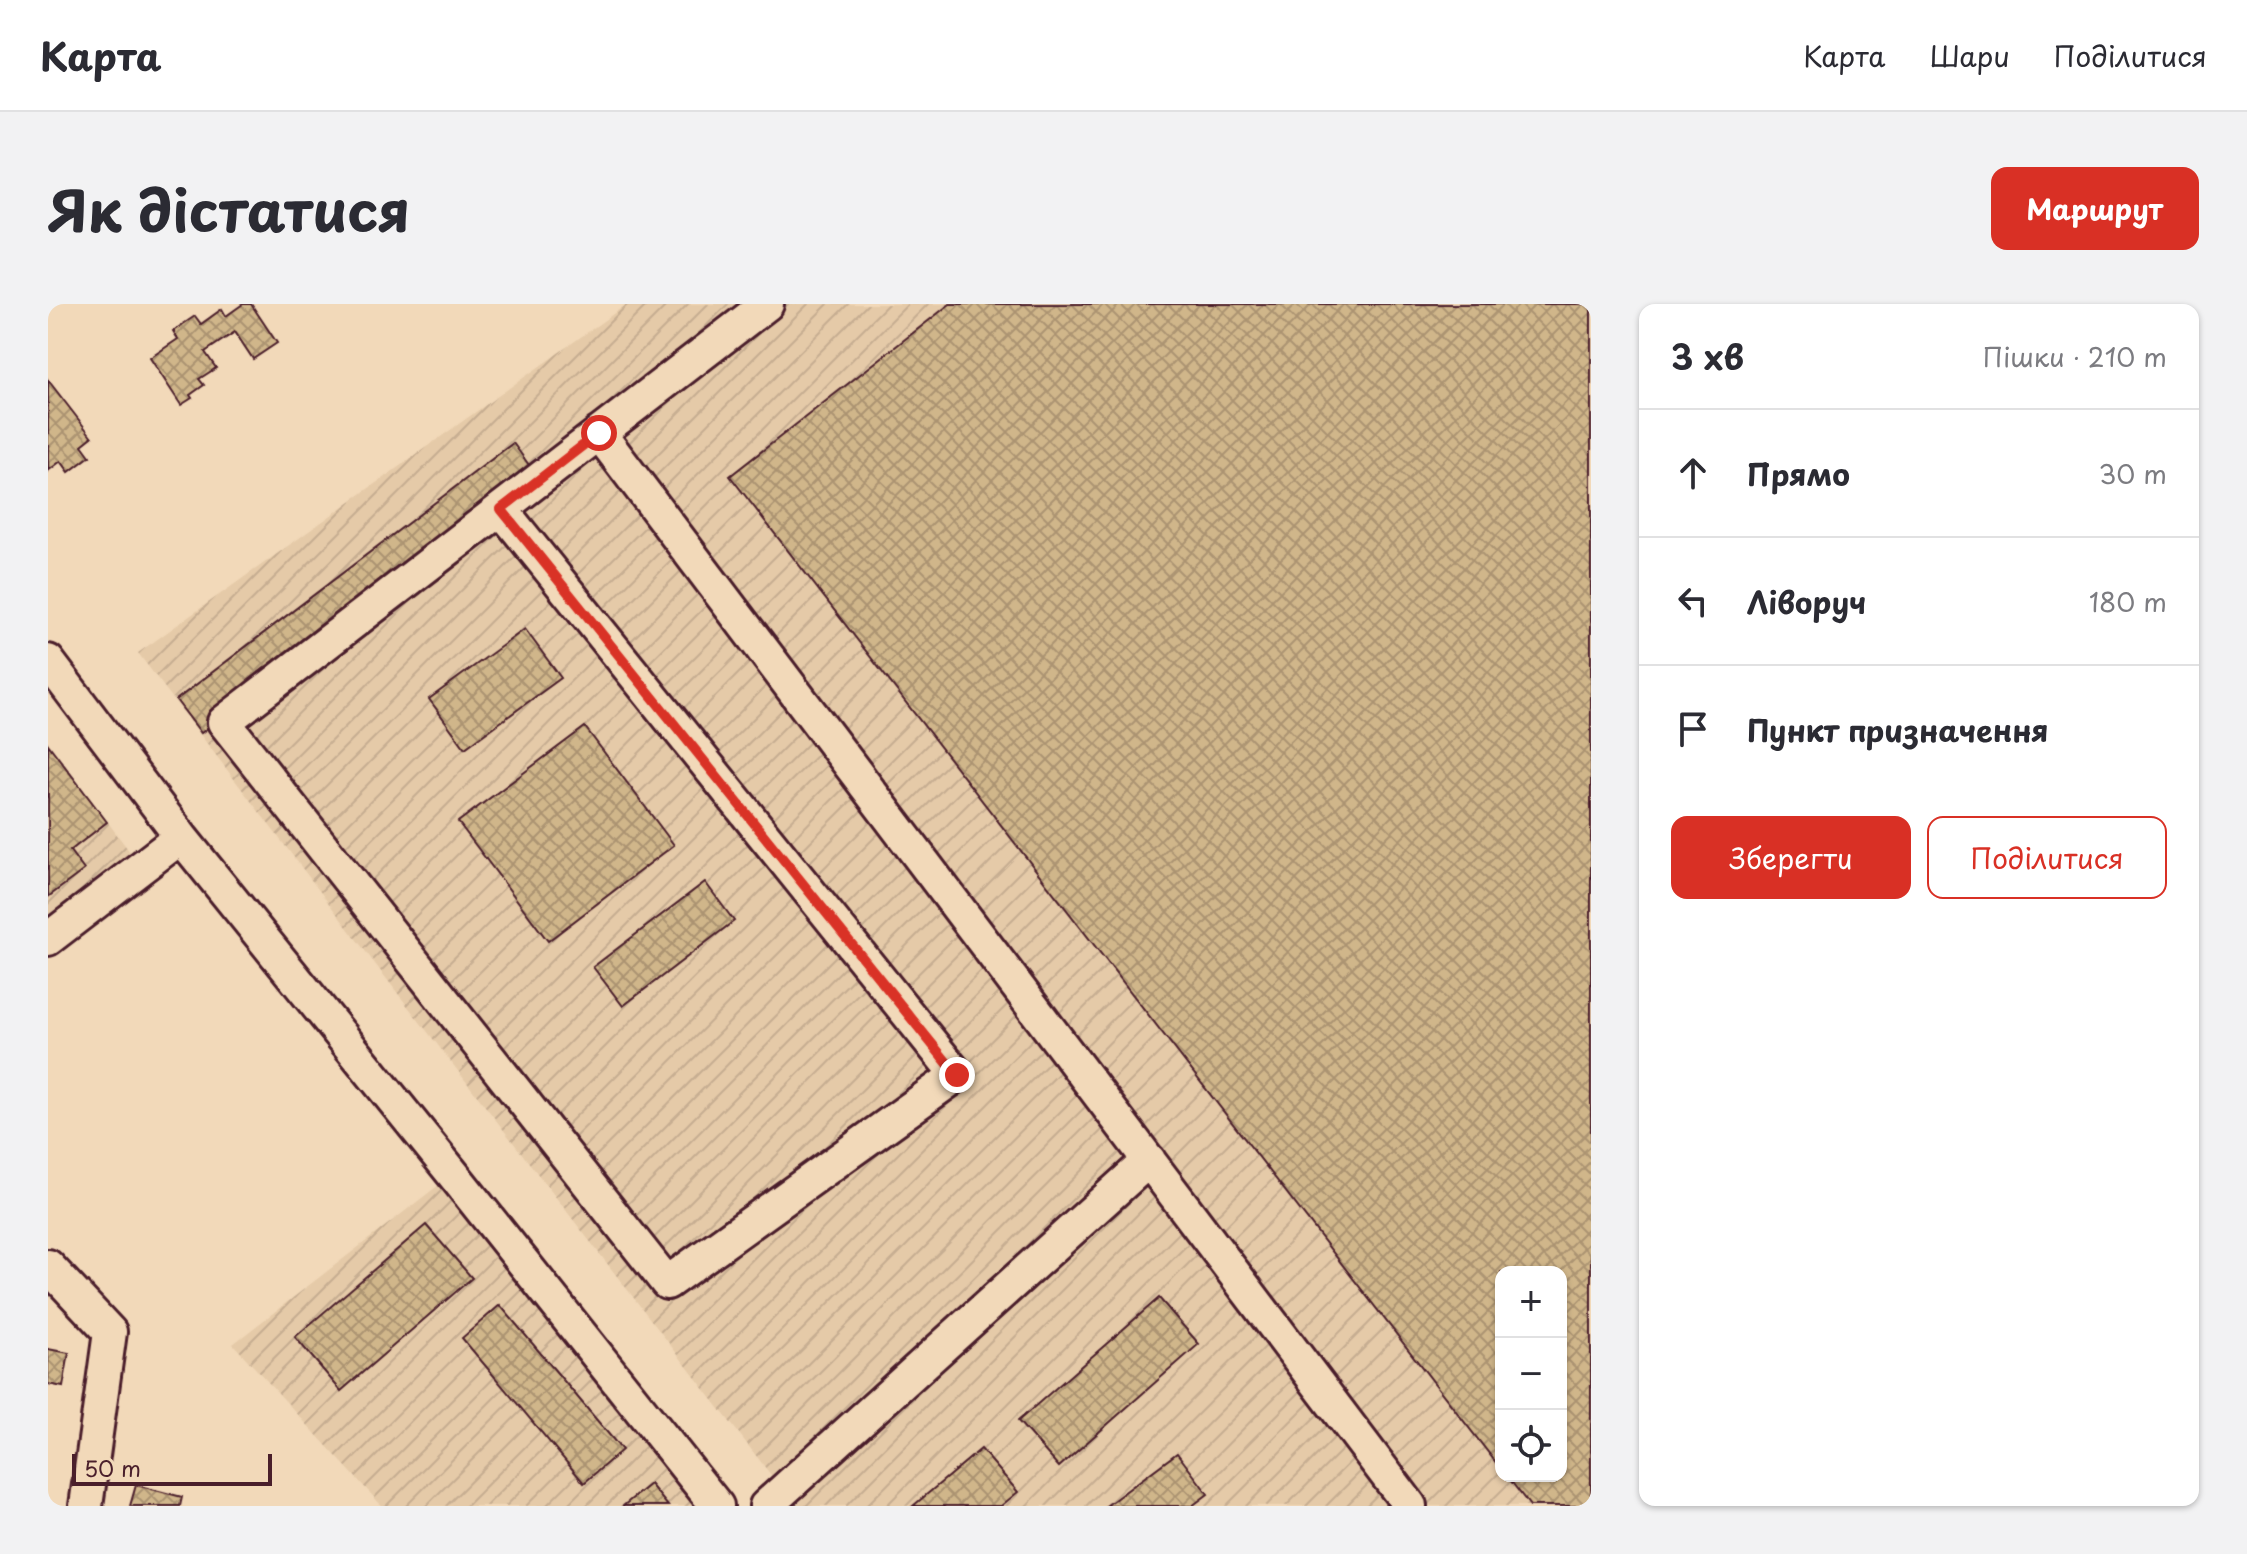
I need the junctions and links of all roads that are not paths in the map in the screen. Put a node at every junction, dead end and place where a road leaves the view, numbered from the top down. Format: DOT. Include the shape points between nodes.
graph roads {
  1 [pos="767,304"];
  2 [pos="599,433"];
  3 [pos="501,509"];
  4 [pos="48,661"];
  5 [pos="181,837"];
  6 [pos="48,939"];
  7 [pos="1149,1160"];
  8 [pos="48,1266"];
  9 [pos="86,1506"];
  10 [pos="717,1506"];
  11 [pos="766,1506"];
  12 [pos="1410,1506"];
  1 -- 2 [label="street"];
  2 -- 3 [label="street"];
  2 -- 7 [label="street"];
  3 -- 3 [label="street" via="224,722 667,1283 957,1075"];
  4 -- 5 [label="street"];
  5 -- 6 [label="street"];
  5 -- 10 [label="street"];
  7 -- 11 [label="street"];
  7 -- 12 [label="street"];
  8 -- 9 [label="street" via="110,1332"];
}
